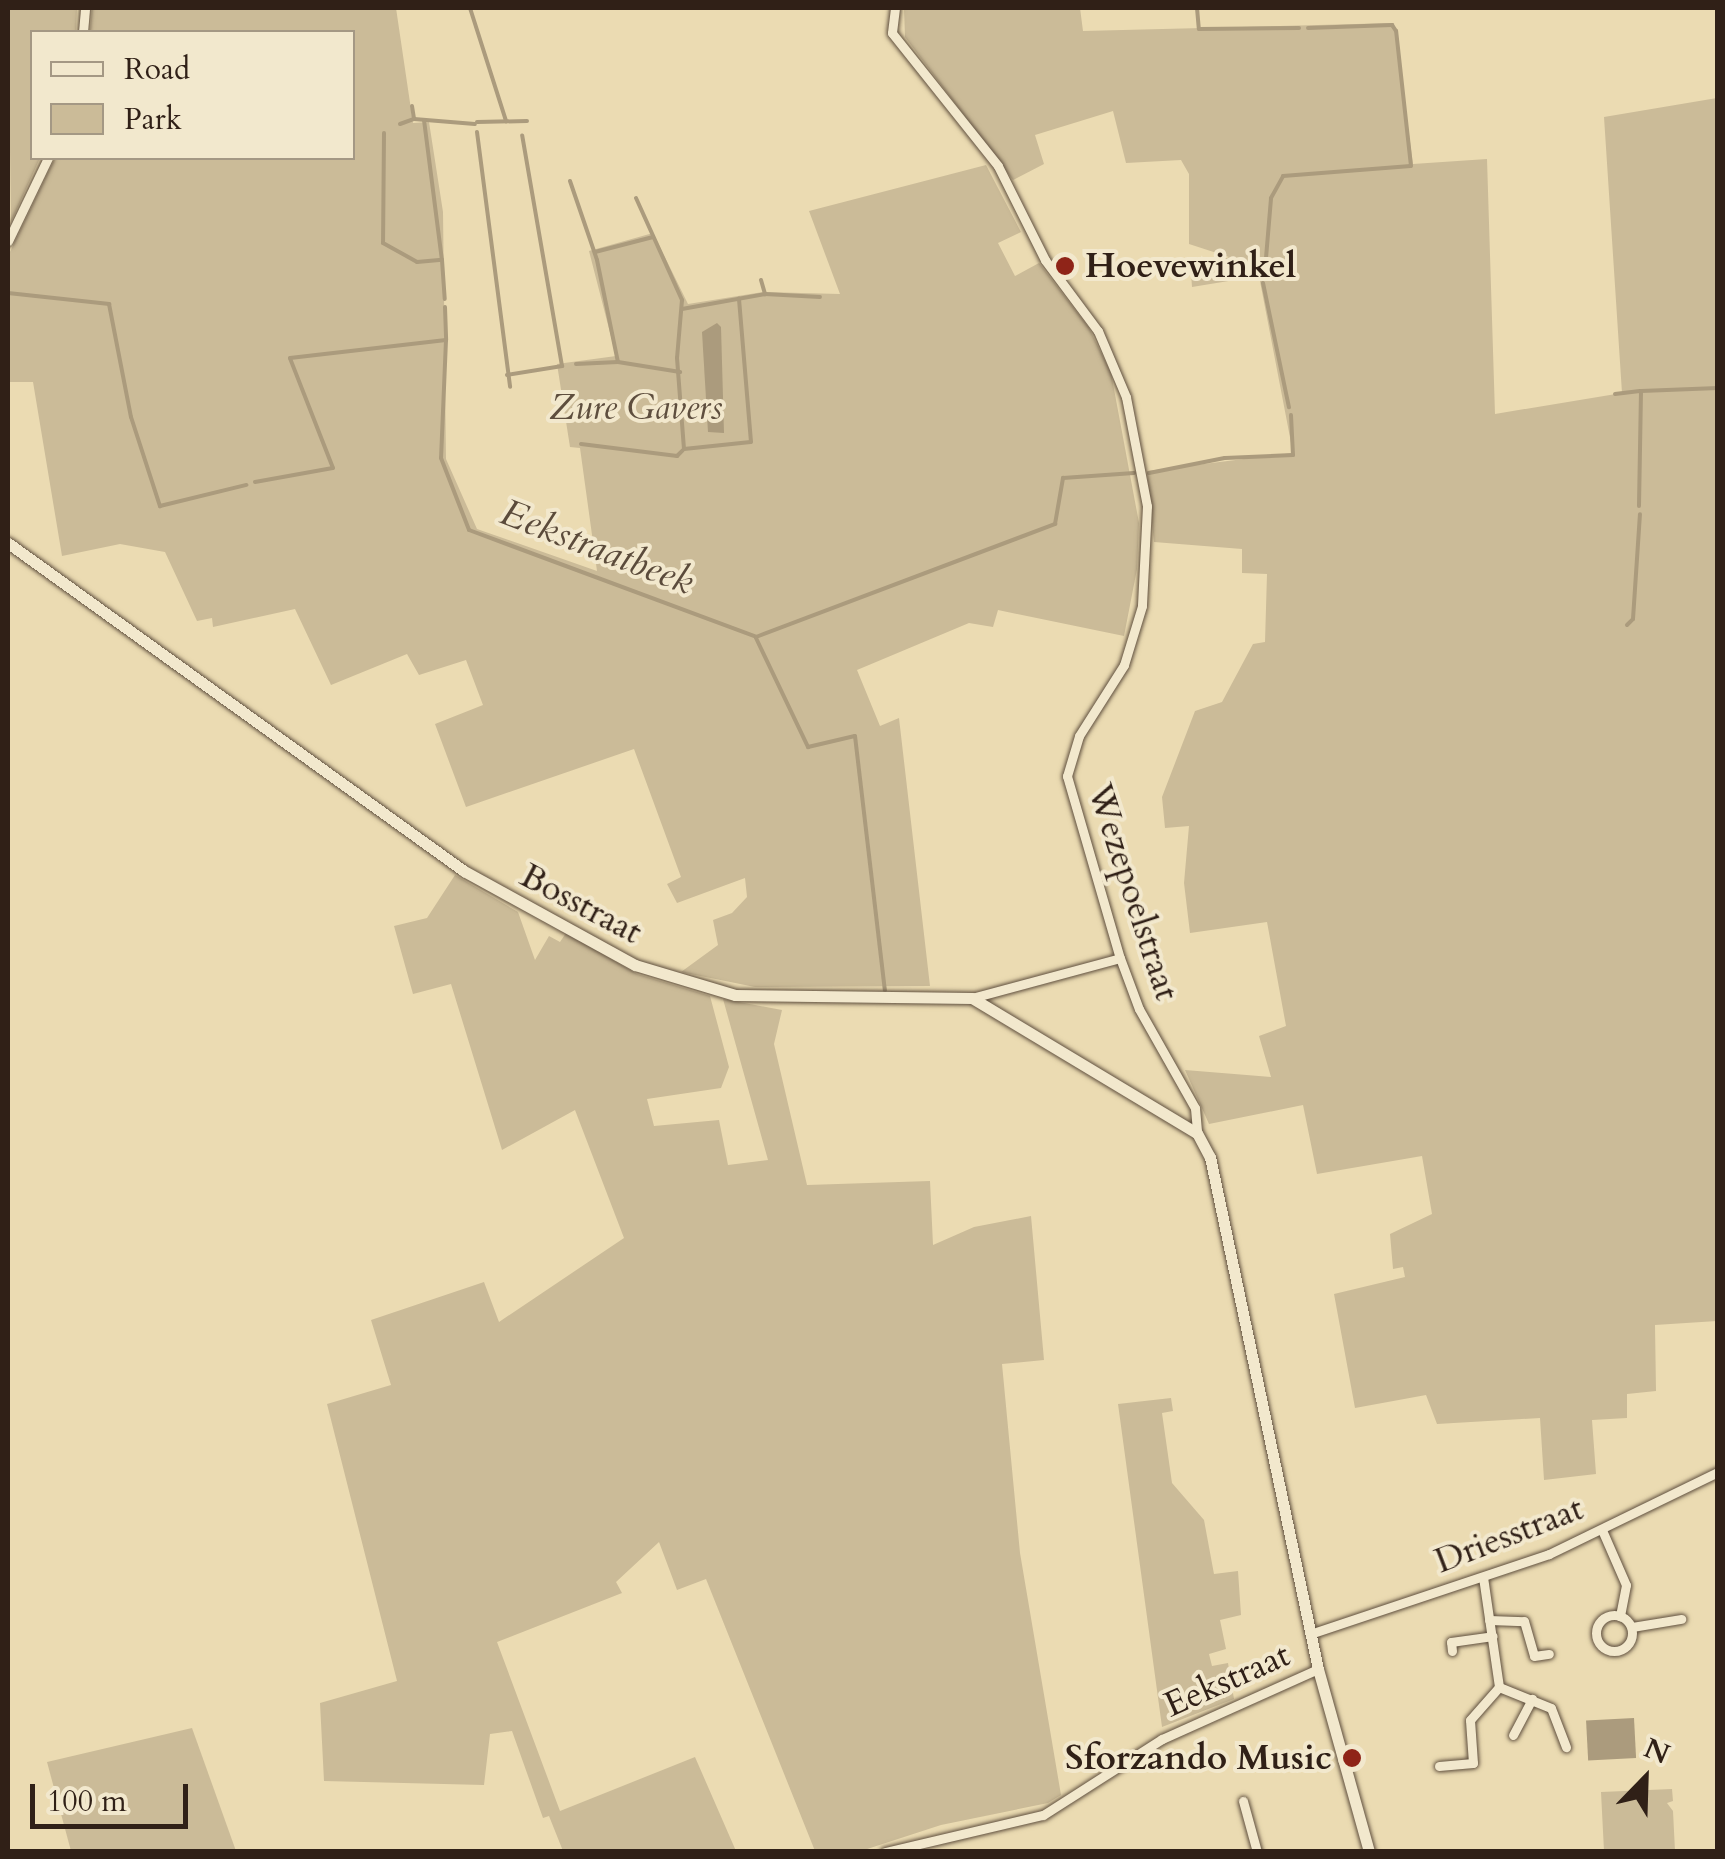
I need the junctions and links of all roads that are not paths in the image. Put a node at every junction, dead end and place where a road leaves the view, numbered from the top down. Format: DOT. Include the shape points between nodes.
graph roads {
  1 [pos="895,8"];
  2 [pos="47,160"];
  3 [pos="8,241"];
  4 [pos="8,543"];
  5 [pos="1120,958"];
  6 [pos="972,998"];
  7 [pos="1197,1133"];
  8 [pos="1718,1472"];
  9 [pos="1602,1530"];
  10 [pos="1483,1577"];
  11 [pos="1620,1616"];
  12 [pos="1682,1619"];
  13 [pos="1490,1620"];
  14 [pos="1632,1627"];
  15 [pos="1314,1633"];
  16 [pos="1492,1636"];
  17 [pos="1451,1641"];
  18 [pos="1549,1654"];
  19 [pos="1318,1669"];
  20 [pos="1500,1687"];
  21 [pos="1532,1699"];
  22 [pos="1513,1735"];
  23 [pos="1566,1747"];
  24 [pos="1439,1766"];
  25 [pos="1242,1801"];
  26 [pos="884,1852"];
  27 [pos="1257,1852"];
  28 [pos="1368,1852"];
  1 -- 5 [label="street, Wezepoelstraat" via="891,24 898,44 998,166 1045,260 1107,349 1126,397 1147,506 1142,606 1124,665 1079,736 1066,776"];
  2 -- 3 [label="street"];
  4 -- 6 [label="street, Bosstraat" via="464,871 635,966 735,995"];
  5 -- 6 [label="street"];
  5 -- 7 [label="street, Wezepoelstraat" via="1139,1010 1195,1108"];
  6 -- 7 [label="street"];
  7 -- 15 [label="street, Wezepoelstraat" via="1210,1157"];
  8 -- 9 [label="street, Driesstraat"];
  9 -- 10 [label="street, Driesstraat"];
  9 -- 11 [label="street" via="1626,1585"];
  10 -- 13 [label="street"];
  10 -- 15 [label="street, Driesstraat"];
  11 -- 14 [label="street"];
  11 -- 14 [label="street" via="1598,1626 1604,1648 1625,1648"];
  12 -- 14 [label="street"];
  13 -- 16 [label="street"];
  13 -- 18 [label="street" via="1524,1621 1530,1656"];
  15 -- 19 [label="street, Wezepoelstraat"];
  16 -- 17 [label="street"];
  16 -- 20 [label="street"];
  19 -- 26 [label="street, Eekstraat" via="1162,1740 1044,1815"];
  19 -- 28 [label="street, Wezepoelstraat"];
  20 -- 21 [label="street"];
  20 -- 24 [label="street" via="1470,1720 1472,1764"];
  21 -- 22 [label="street"];
  21 -- 23 [label="street" via="1557,1714"];
  25 -- 27 [label="street"];
}
